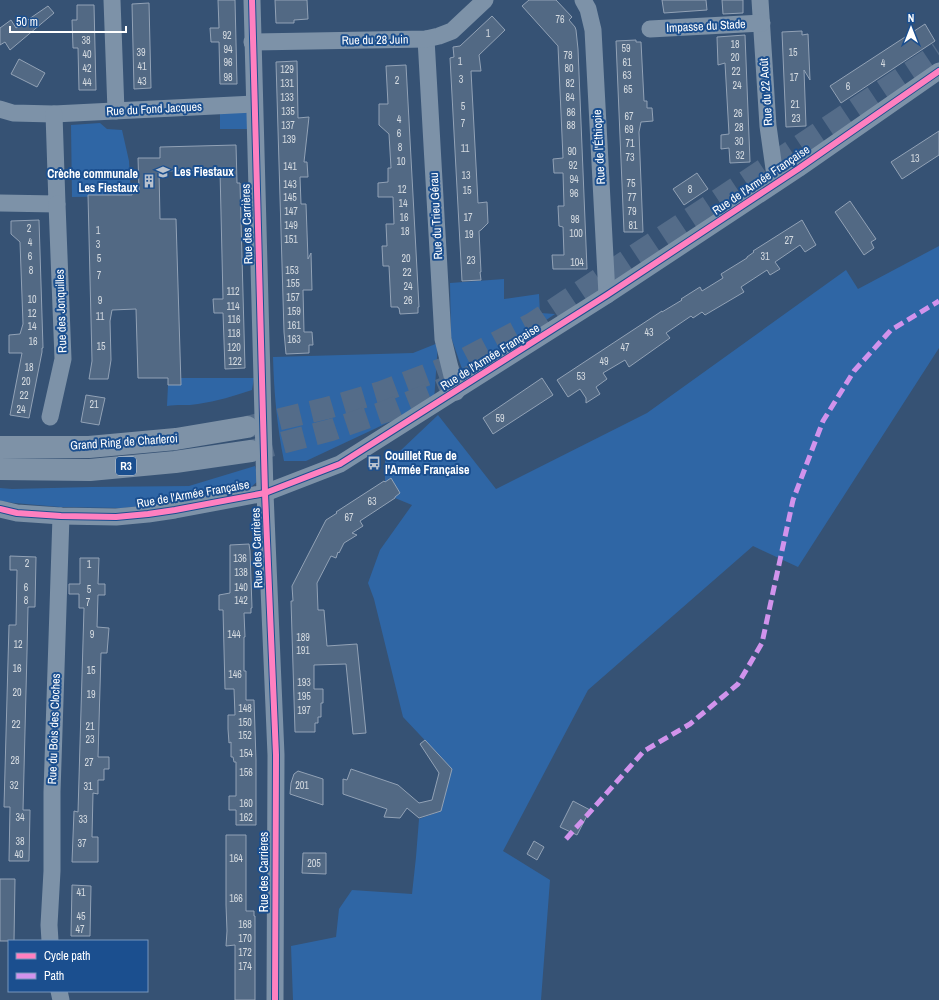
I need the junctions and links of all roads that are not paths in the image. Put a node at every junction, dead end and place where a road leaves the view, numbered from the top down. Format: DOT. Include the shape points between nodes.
graph roads {
  1 [pos="112,0"];
  2 [pos="252,0"];
  3 [pos="485,0"];
  4 [pos="583,0"];
  5 [pos="760,0"];
  6 [pos="762,23"];
  7 [pos="650,29"];
  8 [pos="426,39"];
  9 [pos="252,42"];
  10 [pos="939,71"];
  11 [pos="254,104"];
  12 [pos="0,109"];
  13 [pos="116,111"];
  14 [pos="54,114"];
  15 [pos="776,183"];
  16 [pos="0,203"];
  17 [pos="57,204"];
  18 [pos="607,296"];
  19 [pos="456,392"];
  20 [pos="50,417"];
  21 [pos="247,427"];
  22 [pos="0,447"];
  23 [pos="251,451"];
  24 [pos="0,469"];
  25 [pos="266,493"];
  26 [pos="0,509"];
  27 [pos="61,516"];
  28 [pos="50,940"];
  29 [pos="275,1000"];
  1 -- 13 [label="street"];
  2 -- 9 [label="street, Rue des Carrières"];
  3 -- 8 [label="street, Rue du 28 Juin" via="452,31"];
  4 -- 18 [label="street, Rue de l'Éthiopie" via="593,30"];
  5 -- 6 [label="street, Rue du 22 Août"];
  6 -- 7 [label="street, Impasse du Stade"];
  6 -- 15 [label="street, Rue du 22 Août" via="768,126"];
  8 -- 9 [label="street, Rue du 28 Juin"];
  8 -- 19 [label="street, Rue du Trieu Gérau" via="443,340"];
  9 -- 11 [label="street, Rue des Carrières"];
  10 -- 15 [label="street, Rue de l'Armée Française"];
  11 -- 13 [label="street, Rue du Fond Jacques"];
  11 -- 25 [label="street, Rue des Carrières"];
  12 -- 14 [label="street, Rue du Fond Jacques" via="13,113"];
  13 -- 14 [label="street, Rue du Fond Jacques"];
  14 -- 17 [label="street, Rue des Jonquilles"];
  15 -- 18 [label="street, Rue de l'Armée Française"];
  16 -- 17 [label="street"];
  17 -- 20 [label="street, Rue des Jonquilles" via="63,359"];
  18 -- 19 [label="street, Rue de l'Armée Française"];
  19 -- 25 [label="street, Rue de l'Armée Française" via="340,464"];
  21 -- 22 [label="highway, Grand Ring de Charleroi / R3" via="176,439 89,447"];
  23 -- 24 [label="highway, Grand Ring de Charleroi / R3" via="175,462 90,470"];
  25 -- 27 [label="street, Rue de l'Armée Française" via="148,514 116,517"];
  25 -- 29 [label="street, Rue des Carrières" via="276,755"];
  26 -- 27 [label="street, Rue de l'Armée Française" via="17,513"];
  27 -- 28 [label="street, Rue du Bois des Cloches"];
}
